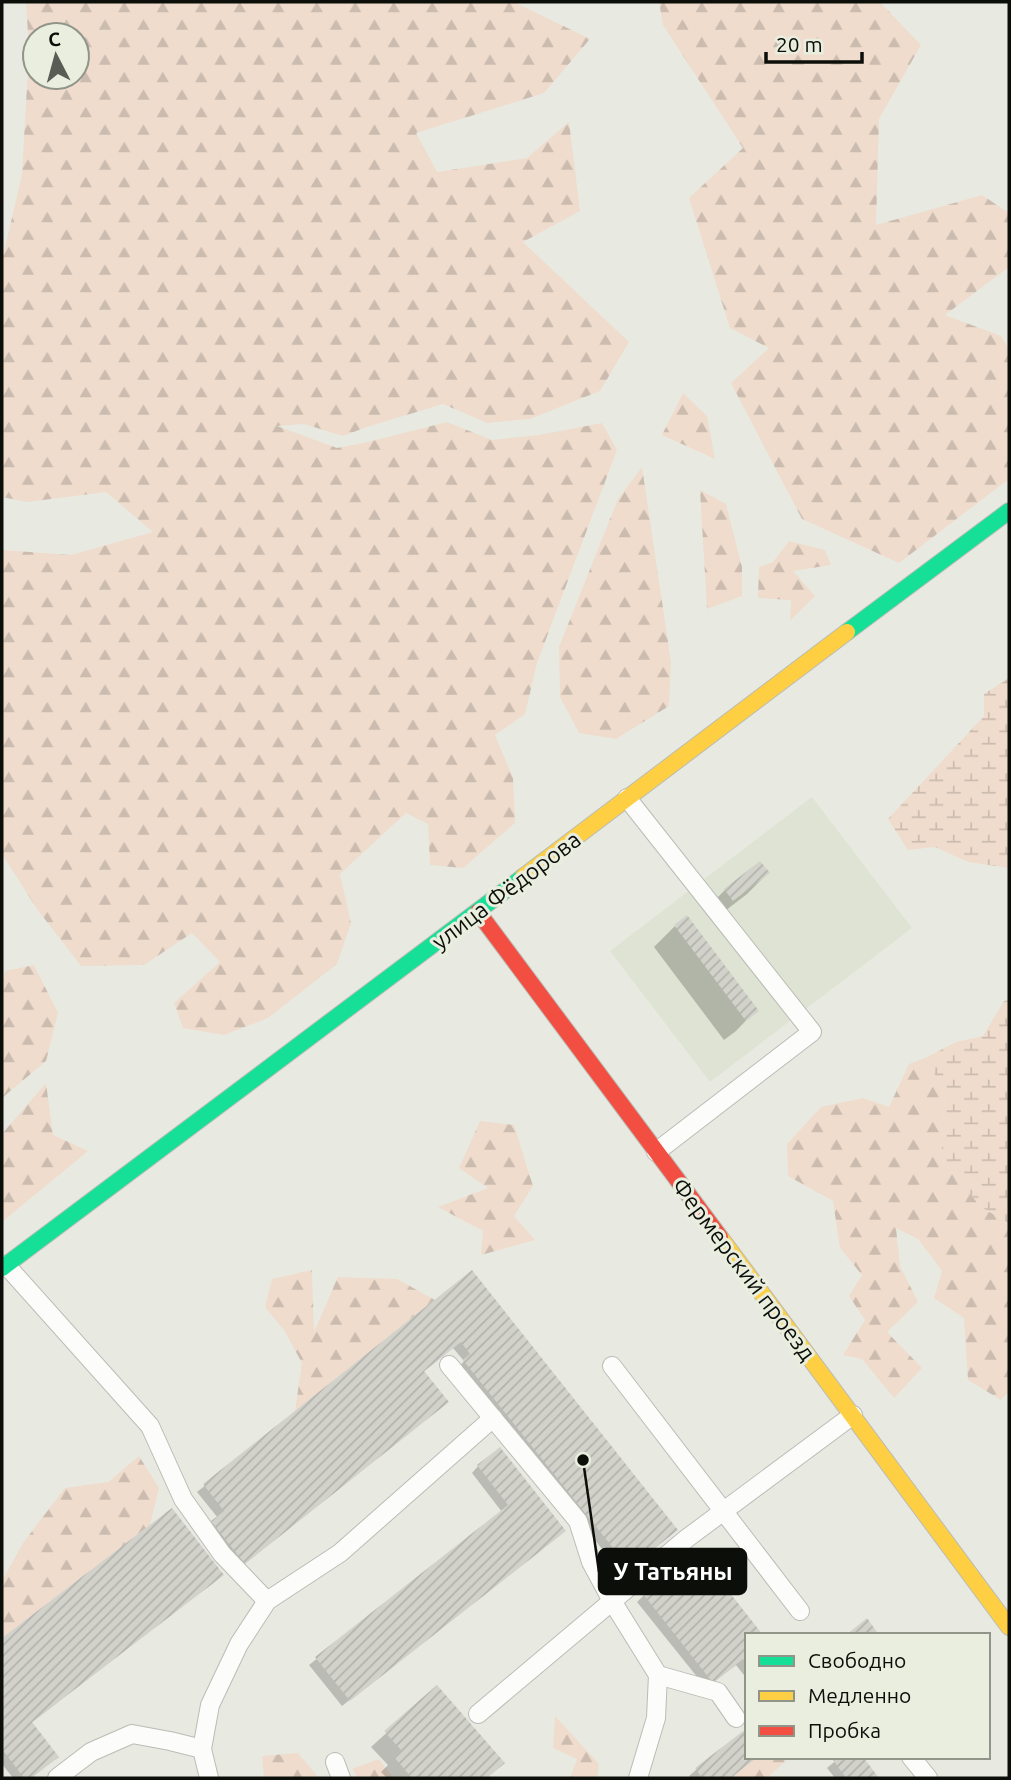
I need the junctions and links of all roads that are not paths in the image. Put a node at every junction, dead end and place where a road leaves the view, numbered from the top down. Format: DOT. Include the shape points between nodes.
graph roads {
  1 [pos="1009,511"];
  2 [pos="627,798"];
  3 [pos="478,912"];
  4 [pos="656,1152"];
  5 [pos="4,1267"];
  6 [pos="449,1365"];
  7 [pos="612,1366"];
  8 [pos="853,1415"];
  9 [pos="493,1418"];
  10 [pos="724,1511"];
  11 [pos="267,1601"];
  12 [pos="612,1601"];
  13 [pos="800,1611"];
  14 [pos="1009,1627"];
  15 [pos="658,1675"];
  16 [pos="478,1714"];
  17 [pos="736,1718"];
  18 [pos="202,1749"];
  19 [pos="913,1759"];
  20 [pos="57,1778"];
  21 [pos="209,1778"];
  22 [pos="638,1778"];
  23 [pos="928,1778"];
  1 -- 2 [label="street, улица Фёдорова"];
  2 -- 3 [label="street, улица Фёдорова"];
  2 -- 4 [label="lane" via="812,1032"];
  3 -- 4 [label="street, Фермерский проезд"];
  3 -- 5 [label="street, улица Фёдорова"];
  4 -- 8 [label="street, Фермерский проезд"];
  5 -- 11 [label="lane" via="150,1426 183,1499 222,1555"];
  6 -- 9 [label="lane"];
  7 -- 10 [label="lane"];
  8 -- 10 [label="lane"];
  8 -- 14 [label="street, Фермерский проезд"];
  9 -- 11 [label="lane" via="340,1553"];
  9 -- 12 [label="lane" via="578,1521 591,1562"];
  10 -- 12 [label="lane"];
  10 -- 13 [label="lane"];
  11 -- 18 [label="lane" via="239,1644 210,1705"];
  12 -- 15 [label="lane"];
  12 -- 16 [label="lane"];
  15 -- 17 [label="lane" via="718,1692"];
  15 -- 22 [label="lane" via="656,1718"];
  18 -- 20 [label="lane" via="132,1734 91,1752"];
  18 -- 21 [label="lane"];
  19 -- 23 [label="lane"];
}
